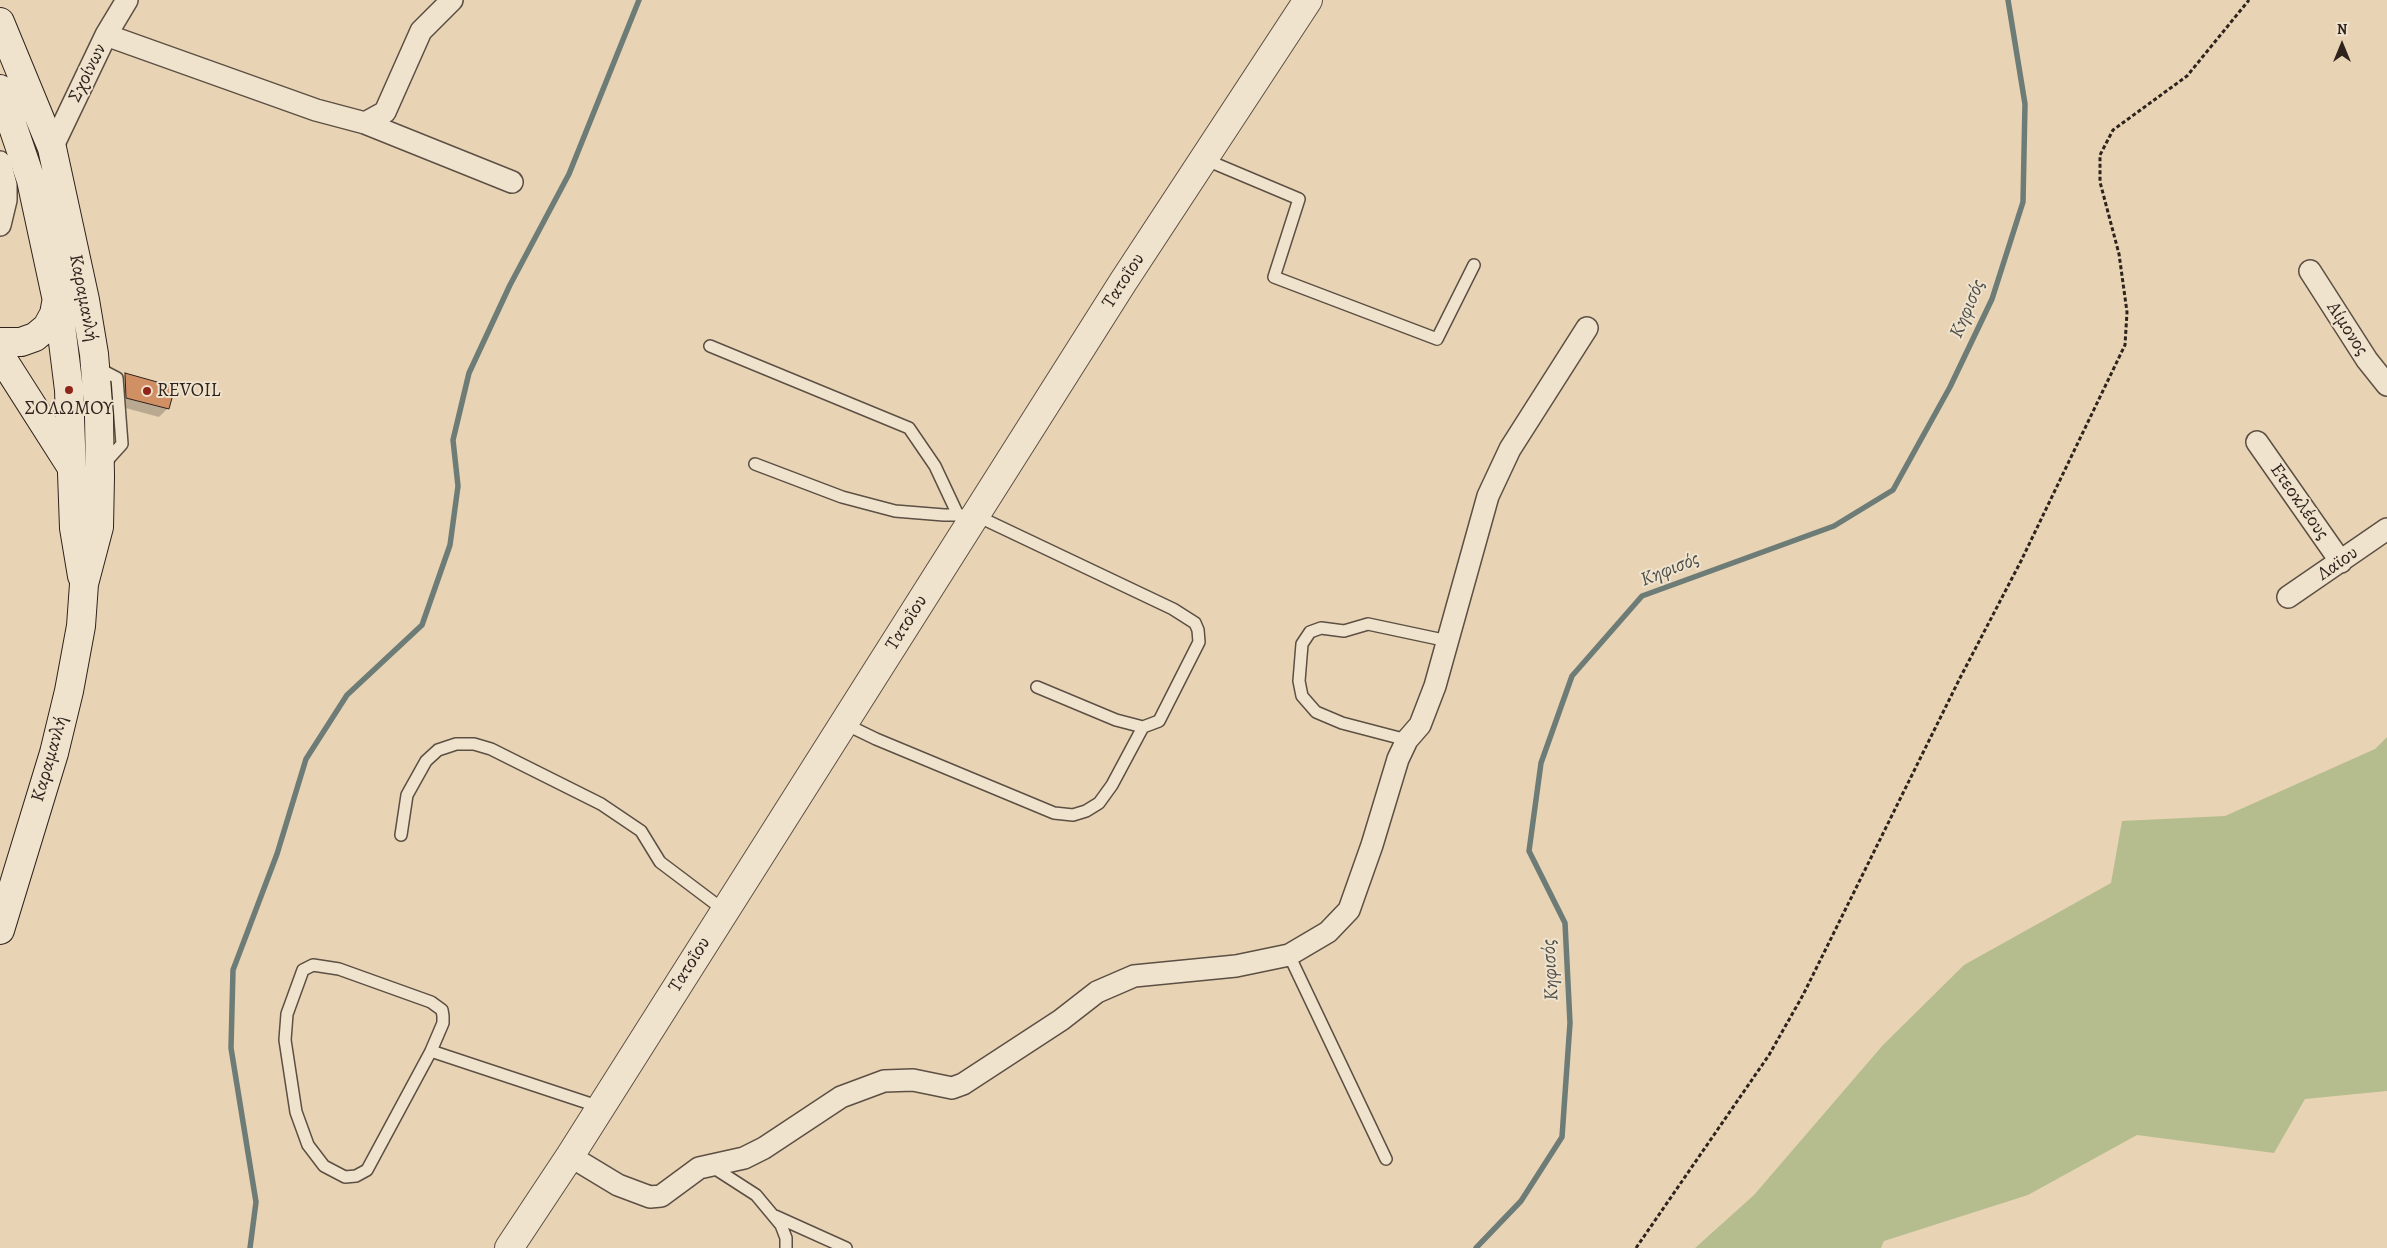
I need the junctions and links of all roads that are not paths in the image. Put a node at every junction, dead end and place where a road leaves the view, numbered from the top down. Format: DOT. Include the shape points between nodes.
graph roads {
  1 [pos="127,0"];
  2 [pos="452,0"];
  3 [pos="1308,0"];
  4 [pos="0,22"];
  5 [pos="106,35"];
  6 [pos="0,89"];
  7 [pos="365,122"];
  8 [pos="52,148"];
  9 [pos="1204,159"];
  10 [pos="0,162"];
  11 [pos="512,182"];
  12 [pos="0,225"];
  13 [pos="1474,265"];
  14 [pos="2310,271"];
  15 [pos="57,298"];
  16 [pos="1587,328"];
  17 [pos="0,342"];
  18 [pos="710,346"];
  19 [pos="0,355"];
  20 [pos="2387,384"];
  21 [pos="2257,442"];
  22 [pos="755,464"];
  23 [pos="73,469"];
  24 [pos="967,515"];
  25 [pos="2387,529"];
  26 [pos="2341,562"];
  27 [pos="84,584"];
  28 [pos="2288,597"];
  29 [pos="1448,640"];
  30 [pos="1037,687"];
  31 [pos="844,723"];
  32 [pos="1144,727"];
  33 [pos="1407,740"];
  34 [pos="401,835"];
  35 [pos="725,911"];
  36 [pos="0,930"];
  37 [pos="1289,955"];
  38 [pos="431,1051"];
  39 [pos="600,1107"];
  40 [pos="570,1156"];
  41 [pos="1386,1159"];
  42 [pos="711,1166"];
  43 [pos="774,1216"];
  44 [pos="509,1248"];
  45 [pos="786,1248"];
  46 [pos="846,1248"];
  1 -- 5 [label="street, Σχοίνων"];
  2 -- 7 [label="street" via="421,31 385,112"];
  3 -- 9 [label="main road, Τατοΐου"];
  4 -- 8 [label="main road, Καραμανλή"];
  5 -- 7 [label="street" via="316,110"];
  5 -- 8 [label="street, Σχοίνων"];
  6 -- 15 [label="main road, Καραμανλή" via="31,180"];
  7 -- 11 [label="street"];
  8 -- 27 [label="main road, Καραμανλή" via="85,300 99,416 99,527"];
  9 -- 13 [label="lane" via="1299,199 1274,277 1437,338"];
  9 -- 24 [label="main road, Τατοΐου"];
  10 -- 12 [label="street" via="6,185"];
  14 -- 20 [label="street, Αίμονος" via="2367,360"];
  15 -- 17 [label="main road" via="54,314 36,337 21,342"];
  15 -- 23 [label="main road, Καραμανλή" via="69,390"];
  16 -- 29 [label="street" via="1510,449 1488,496"];
  18 -- 24 [label="lane" via="909,428"];
  19 -- 23 [label="main road"];
  21 -- 26 [label="street, Ετεοκλέους"];
  22 -- 24 [label="lane" via="842,497 895,511"];
  23 -- 27 [label="main road, Καραμανλή" via="74,528"];
  24 -- 31 [label="main road, Τατοΐου"];
  24 -- 32 [label="lane" via="1173,609 1195,623 1199,642 1159,721"];
  25 -- 26 [label="street, Λαϊου"];
  26 -- 28 [label="street, Λαϊου"];
  27 -- 36 [label="main road, Καραμανλή" via="81,626 54,753"];
  29 -- 33 [label="street" via="1420,725"];
  29 -- 33 [label="lane" via="1368,624 1344,631 1321,628 1310,632 1302,644 1299,681 1302,696 1316,712 1342,723"];
  30 -- 32 [label="lane" via="1116,720"];
  31 -- 32 [label="lane" via="1054,813 1073,815 1099,804"];
  31 -- 35 [label="main road, Τατοΐου"];
  33 -- 37 [label="street" via="1349,910 1328,932"];
  34 -- 35 [label="lane" via="407,795 426,761 438,750 456,744 474,744 491,749 601,804 641,831 660,862"];
  35 -- 39 [label="main road, Τατοΐου"];
  37 -- 41 [label="lane"];
  37 -- 42 [label="street" via="1236,966 1134,976 1097,992 1061,1020 963,1084 952,1088 913,1080 884,1081 841,1097 751,1154"];
  38 -- 38 [label="lane" via="443,1023 442,1010 431,1002 339,969 313,965 303,970 287,1014 289,1073 296,1112 308,1145 324,1166 345,1177 367,1170"];
  38 -- 39 [label="lane"];
  39 -- 40 [label="main road, Τατοΐου"];
  40 -- 42 [label="street" via="618,1185 650,1197 661,1196 699,1168"];
  40 -- 44 [label="main road, Τατοΐου"];
  42 -- 43 [label="lane" via="756,1195"];
  43 -- 45 [label="lane" via="783,1232"];
  43 -- 46 [label="lane"];
}
